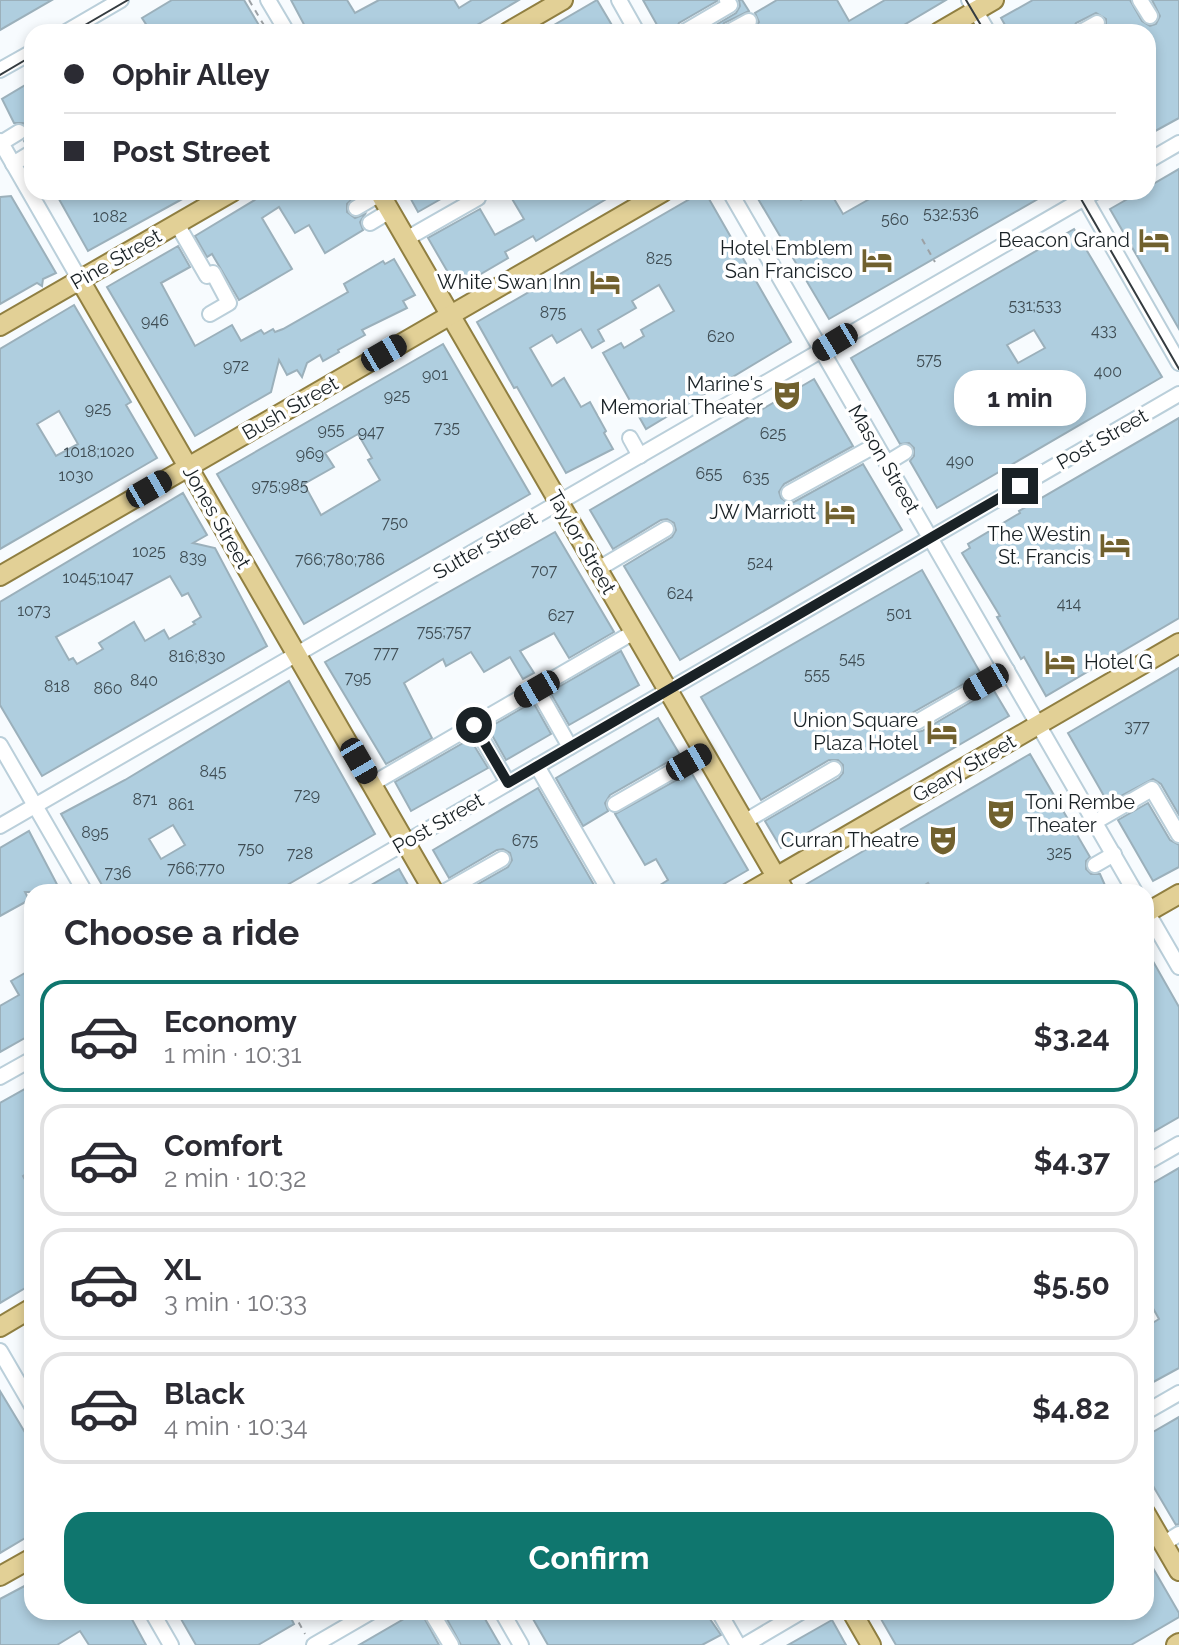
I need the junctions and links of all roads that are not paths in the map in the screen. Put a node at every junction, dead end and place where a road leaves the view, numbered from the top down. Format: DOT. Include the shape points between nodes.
graph roads {
  1 [pos="121,0"];
  2 [pos="268,0"];
  3 [pos="619,0"];
  4 [pos="727,0"];
  5 [pos="1140,0"];
  6 [pos="551,3"];
  7 [pos="975,5"];
  8 [pos="1150,16"];
  9 [pos="749,21"];
  10 [pos="80,24"];
  11 [pos="282,24"];
  12 [pos="520,24"];
  13 [pos="632,24"];
  14 [pos="698,24"];
  15 [pos="744,24"];
  16 [pos="950,24"];
  17 [pos="984,24"];
  18 [pos="990,24"];
  19 [pos="24,56"];
  20 [pos="0,70"];
  21 [pos="19,132"];
  22 [pos="0,142"];
  23 [pos="1179,143"];
  24 [pos="1156,156"];
  25 [pos="24,157"];
  26 [pos="13,164"];
  27 [pos="24,183"];
  28 [pos="34,200"];
  29 [pos="218,200"];
  30 [pos="369,200"];
  31 [pos="384,200"];
  32 [pos="474,200"];
  33 [pos="649,200"];
  34 [pos="735,200"];
  35 [pos="1072,200"];
  36 [pos="1088,200"];
  37 [pos="356,208"];
  38 [pos="390,211"];
  39 [pos="370,223"];
  40 [pos="177,224"];
  41 [pos="406,239"];
  42 [pos="80,280"];
  43 [pos="210,314"];
  44 [pos="450,315"];
  45 [pos="0,326"];
  46 [pos="821,350"];
  47 [pos="1179,363"];
  48 [pos="1179,394"];
  49 [pos="630,438"];
  50 [pos="876,445"];
  51 [pos="905,452"];
  52 [pos="640,456"];
  53 [pos="887,463"];
  54 [pos="188,467"];
  55 [pos="789,493"];
  56 [pos="559,502"];
  57 [pos="666,529"];
  58 [pos="930,538"];
  59 [pos="598,569"];
  60 [pos="0,576"];
  61 [pos="634,632"];
  62 [pos="1179,643"];
  63 [pos="297,654"];
  64 [pos="1007,670"];
  65 [pos="537,689"];
  66 [pos="668,690"];
  67 [pos="917,722"];
  68 [pos="474,725"];
  69 [pos="1038,725"];
  70 [pos="0,745"];
  71 [pos="570,747"];
  72 [pos="704,753"];
  73 [pos="537,766"];
  74 [pos="834,769"];
  75 [pos="508,783"];
  76 [pos="372,784"];
  77 [pos="615,804"];
  78 [pos="35,806"];
  79 [pos="744,822"];
  80 [pos="1095,822"];
  81 [pos="0,826"];
  82 [pos="1179,835"];
  83 [pos="406,842"];
  84 [pos="1114,854"];
  85 [pos="502,859"];
  86 [pos="1095,865"];
  87 [pos="80,884"];
  88 [pos="334,884"];
  89 [pos="430,884"];
  90 [pos="458,884"];
  91 [pos="605,884"];
  92 [pos="780,884"];
  93 [pos="1131,884"];
  94 [pos="1179,894"];
  95 [pos="1154,908"];
  96 [pos="1154,925"];
  97 [pos="1179,967"];
  98 [pos="24,1064"];
  99 [pos="0,1077"];
  100 [pos="1179,1144"];
  101 [pos="1154,1158"];
  102 [pos="24,1313"];
  103 [pos="0,1327"];
  104 [pos="0,1351"];
  105 [pos="24,1392"];
  106 [pos="1179,1393"];
  107 [pos="1154,1407"];
  108 [pos="1154,1522"];
  109 [pos="1171,1539"];
  110 [pos="24,1562"];
  111 [pos="1179,1571"];
  112 [pos="0,1576"];
  113 [pos="157,1620"];
  114 [pos="354,1620"];
  115 [pos="436,1620"];
  116 [pos="507,1620"];
  117 [pos="724,1620"];
  118 [pos="787,1620"];
  119 [pos="857,1620"];
  120 [pos="310,1640"];
  121 [pos="171,1645"];
  122 [pos="451,1645"];
  123 [pos="521,1645"];
  124 [pos="738,1645"];
  125 [pos="745,1645"];
  126 [pos="871,1645"];
  1 -- 10 [label="street"];
  2 -- 11 [label="street"];
  3 -- 13 [label="street"];
  4 -- 14 [label="street" via="730,5"];
  5 -- 8 [label="street"];
  6 -- 12 [label="main road"];
  7 -- 16 [label="main road"];
  7 -- 17 [label="street"];
  7 -- 18 [label="street"];
  9 -- 15 [label="street"];
  19 -- 20 [label="street"];
  21 -- 22 [label="street"];
  22 -- 26 [label="street, Jones Street"];
  23 -- 24 [label="street"];
  25 -- 26 [label="street"];
  26 -- 27 [label="street, Jones Street"];
  28 -- 42 [label="street, Jones Street"];
  29 -- 40 [label="main road, Pine Street"];
  30 -- 37 [label="street"];
  31 -- 38 [label="main road, Taylor Street"];
  32 -- 41 [label="street"];
  33 -- 44 [label="main road, Bush Street"];
  34 -- 46 [label="street, Mason Street"];
  35 -- 46 [label="street, Sutter Street"];
  36 -- 47 [label="street"];
  38 -- 39 [label="street"];
  38 -- 41 [label="main road, Taylor Street"];
  40 -- 42 [label="main road, Pine Street"];
  40 -- 43 [label="street" via="229,303"];
  41 -- 44 [label="main road, Taylor Street"];
  42 -- 45 [label="main road, Pine Street"];
  42 -- 54 [label="main road, Jones Street"];
  44 -- 54 [label="main road, Bush Street"];
  44 -- 56 [label="main road, Taylor Street"];
  46 -- 50 [label="street, Mason Street"];
  46 -- 52 [label="street, Sutter Street"];
  48 -- 58 [label="street, Post Street"];
  49 -- 52 [label="street"];
  50 -- 53 [label="street, Mason Street"];
  50 -- 55 [label="street"];
  51 -- 53 [label="street"];
  52 -- 56 [label="street, Sutter Street"];
  53 -- 58 [label="street, Mason Street"];
  54 -- 60 [label="main road, Bush Street"];
  54 -- 63 [label="main road, Jones Street"];
  56 -- 59 [label="main road, Taylor Street"];
  56 -- 63 [label="street, Sutter Street"];
  57 -- 59 [label="street"];
  58 -- 64 [label="street, Mason Street"];
  58 -- 66 [label="street, Post Street"];
  59 -- 61 [label="main road, Taylor Street"];
  61 -- 65 [label="street"];
  61 -- 66 [label="main road, Taylor Street"];
  62 -- 69 [label="main road, Geary Street"];
  63 -- 76 [label="main road, Jones Street"];
  63 -- 78 [label="street, Sutter Street"];
  64 -- 67 [label="street"];
  64 -- 69 [label="street, Mason Street"];
  65 -- 68 [label="street"];
  65 -- 71 [label="street"];
  66 -- 71 [label="street, Post Street"];
  66 -- 72 [label="main road, Taylor Street"];
  68 -- 75 [label="street"];
  68 -- 76 [label="street"];
  69 -- 80 [label="street, Mason Street"];
  69 -- 92 [label="main road, Geary Street"];
  70 -- 78 [label="street"];
  71 -- 73 [label="street, Post Street"];
  72 -- 77 [label="street"];
  72 -- 79 [label="main road, Taylor Street"];
  73 -- 75 [label="street, Post Street"];
  73 -- 91 [label="street"];
  74 -- 79 [label="street"];
  75 -- 83 [label="street, Post Street"];
  76 -- 83 [label="main road, Jones Street"];
  78 -- 81 [label="street, Sutter Street"];
  78 -- 87 [label="street"];
  79 -- 92 [label="main road, Taylor Street"];
  80 -- 82 [label="street" via="1152,789"];
  80 -- 84 [label="street, Mason Street"];
  83 -- 88 [label="street, Post Street"];
  83 -- 89 [label="main road, Jones Street"];
  84 -- 86 [label="street"];
  84 -- 93 [label="street, Mason Street"];
  85 -- 90 [label="street"];
  94 -- 95 [label="main road"];
  96 -- 97 [label="street"];
  98 -- 99 [label="street"];
  100 -- 101 [label="street"];
  102 -- 103 [label="main road"];
  104 -- 105 [label="street"];
  106 -- 107 [label="street"];
  108 -- 109 [label="main road"];
  109 -- 111 [label="main road"];
  110 -- 112 [label="main road"];
  113 -- 121 [label="street"];
  114 -- 120 [label="street"];
  115 -- 122 [label="street"];
  116 -- 123 [label="street"];
  117 -- 124 [label="street"];
  118 -- 125 [label="street"];
  119 -- 126 [label="main road"];
}
